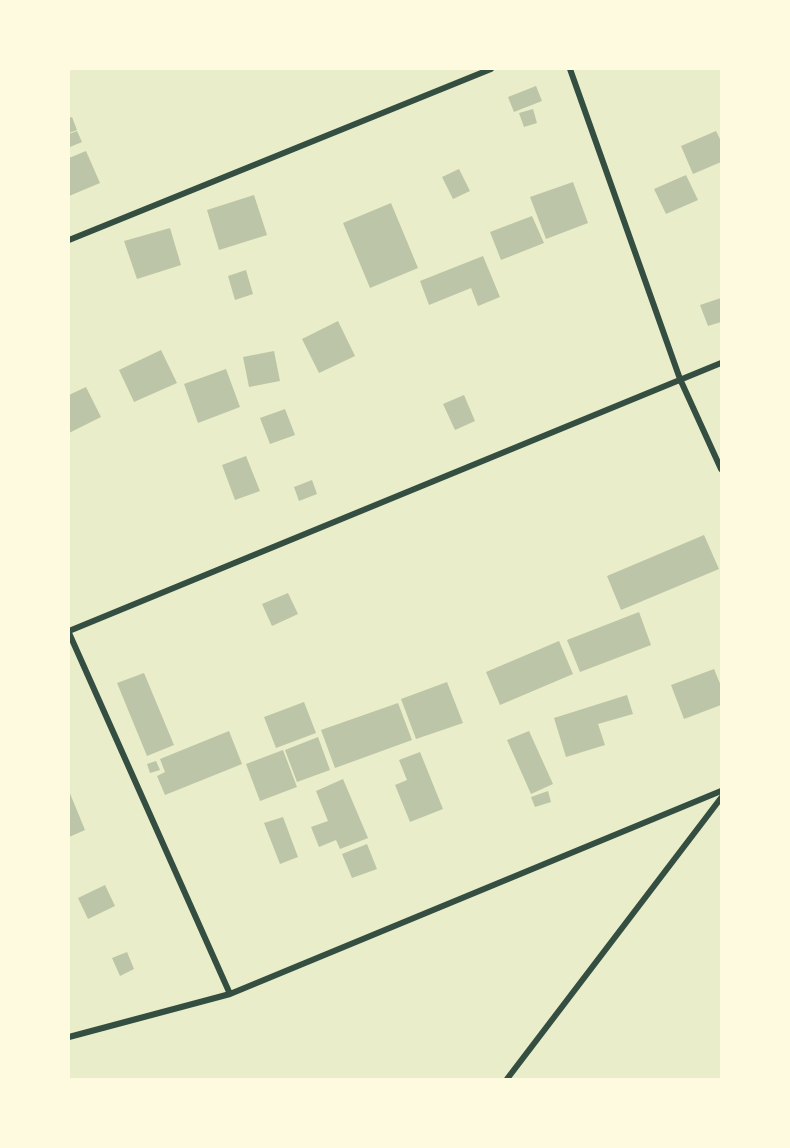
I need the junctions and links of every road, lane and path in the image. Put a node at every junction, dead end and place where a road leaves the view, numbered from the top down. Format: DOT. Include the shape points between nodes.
graph roads {
  1 [pos="491,69"];
  2 [pos="570,69"];
  3 [pos="69,240"];
  4 [pos="721,363"];
  5 [pos="680,379"];
  6 [pos="721,469"];
  7 [pos="69,632"];
  8 [pos="721,791"];
  9 [pos="721,798"];
  10 [pos="230,994"];
  11 [pos="69,1036"];
  12 [pos="507,1079"];
  1 -- 3 [label="street"];
  2 -- 5 [label="street"];
  4 -- 5 [label="street"];
  5 -- 6 [label="street"];
  5 -- 7 [label="street"];
  7 -- 10 [label="street"];
  8 -- 10 [label="street"];
  9 -- 12 [label="street"];
  10 -- 11 [label="street"];
}
